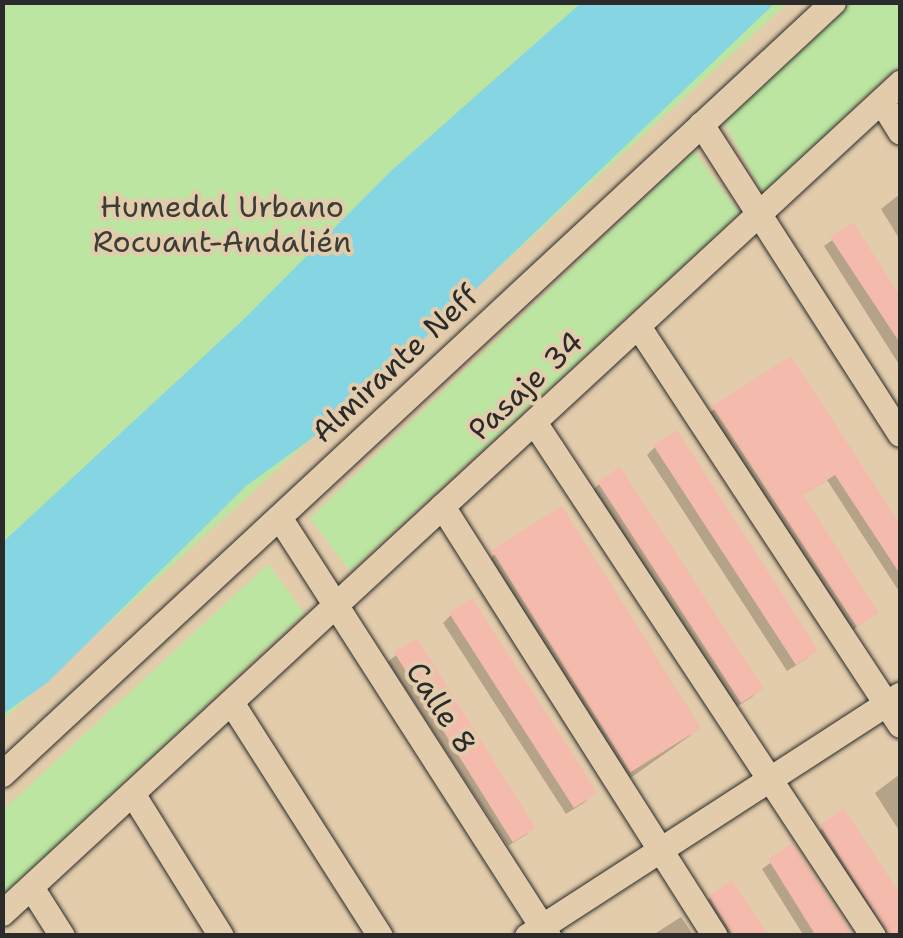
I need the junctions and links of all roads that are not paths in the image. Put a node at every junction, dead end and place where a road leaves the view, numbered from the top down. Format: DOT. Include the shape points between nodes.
graph roads {
  1 [pos="833,2"];
  2 [pos="891,92"];
  3 [pos="701,124"];
  4 [pos="900,131"];
  5 [pos="759,215"];
  6 [pos="638,326"];
  7 [pos="534,422"];
  8 [pos="900,434"];
  9 [pos="442,506"];
  10 [pos="278,517"];
  11 [pos="336,604"];
  12 [pos="230,702"];
  13 [pos="896,708"];
  14 [pos="2,774"];
  15 [pos="771,778"];
  16 [pos="132,793"];
  17 [pos="660,850"];
  18 [pos="31,886"];
  19 [pos="2,913"];
  20 [pos="539,932"];
  21 [pos="62,936"];
  22 [pos="221,936"];
  23 [pos="380,936"];
  24 [pos="715,936"];
  25 [pos="873,936"];
  1 -- 3 [label="street, Almirante Neff"];
  2 -- 4 [label="street"];
  2 -- 5 [label="street, Pasaje 34"];
  3 -- 5 [label="street"];
  3 -- 10 [label="street, Almirante Neff"];
  5 -- 6 [label="street, Pasaje 34"];
  5 -- 8 [label="street"];
  6 -- 7 [label="street, Pasaje 34"];
  6 -- 13 [label="street"];
  7 -- 9 [label="street, Pasaje 34"];
  7 -- 15 [label="street"];
  9 -- 11 [label="street, Pasaje 34"];
  9 -- 17 [label="street"];
  10 -- 11 [label="street, Calle 8"];
  10 -- 14 [label="street, Almirante Neff"];
  11 -- 12 [label="street, Pasaje 34"];
  11 -- 20 [label="street, Calle 8"];
  12 -- 16 [label="street, Pasaje 34"];
  12 -- 23 [label="street"];
  13 -- 15 [label="street"];
  15 -- 17 [label="street"];
  15 -- 25 [label="street"];
  16 -- 18 [label="street, Pasaje 34"];
  16 -- 22 [label="street"];
  17 -- 20 [label="street"];
  17 -- 24 [label="street"];
  18 -- 19 [label="street, Pasaje 34"];
  18 -- 21 [label="street"];
}
